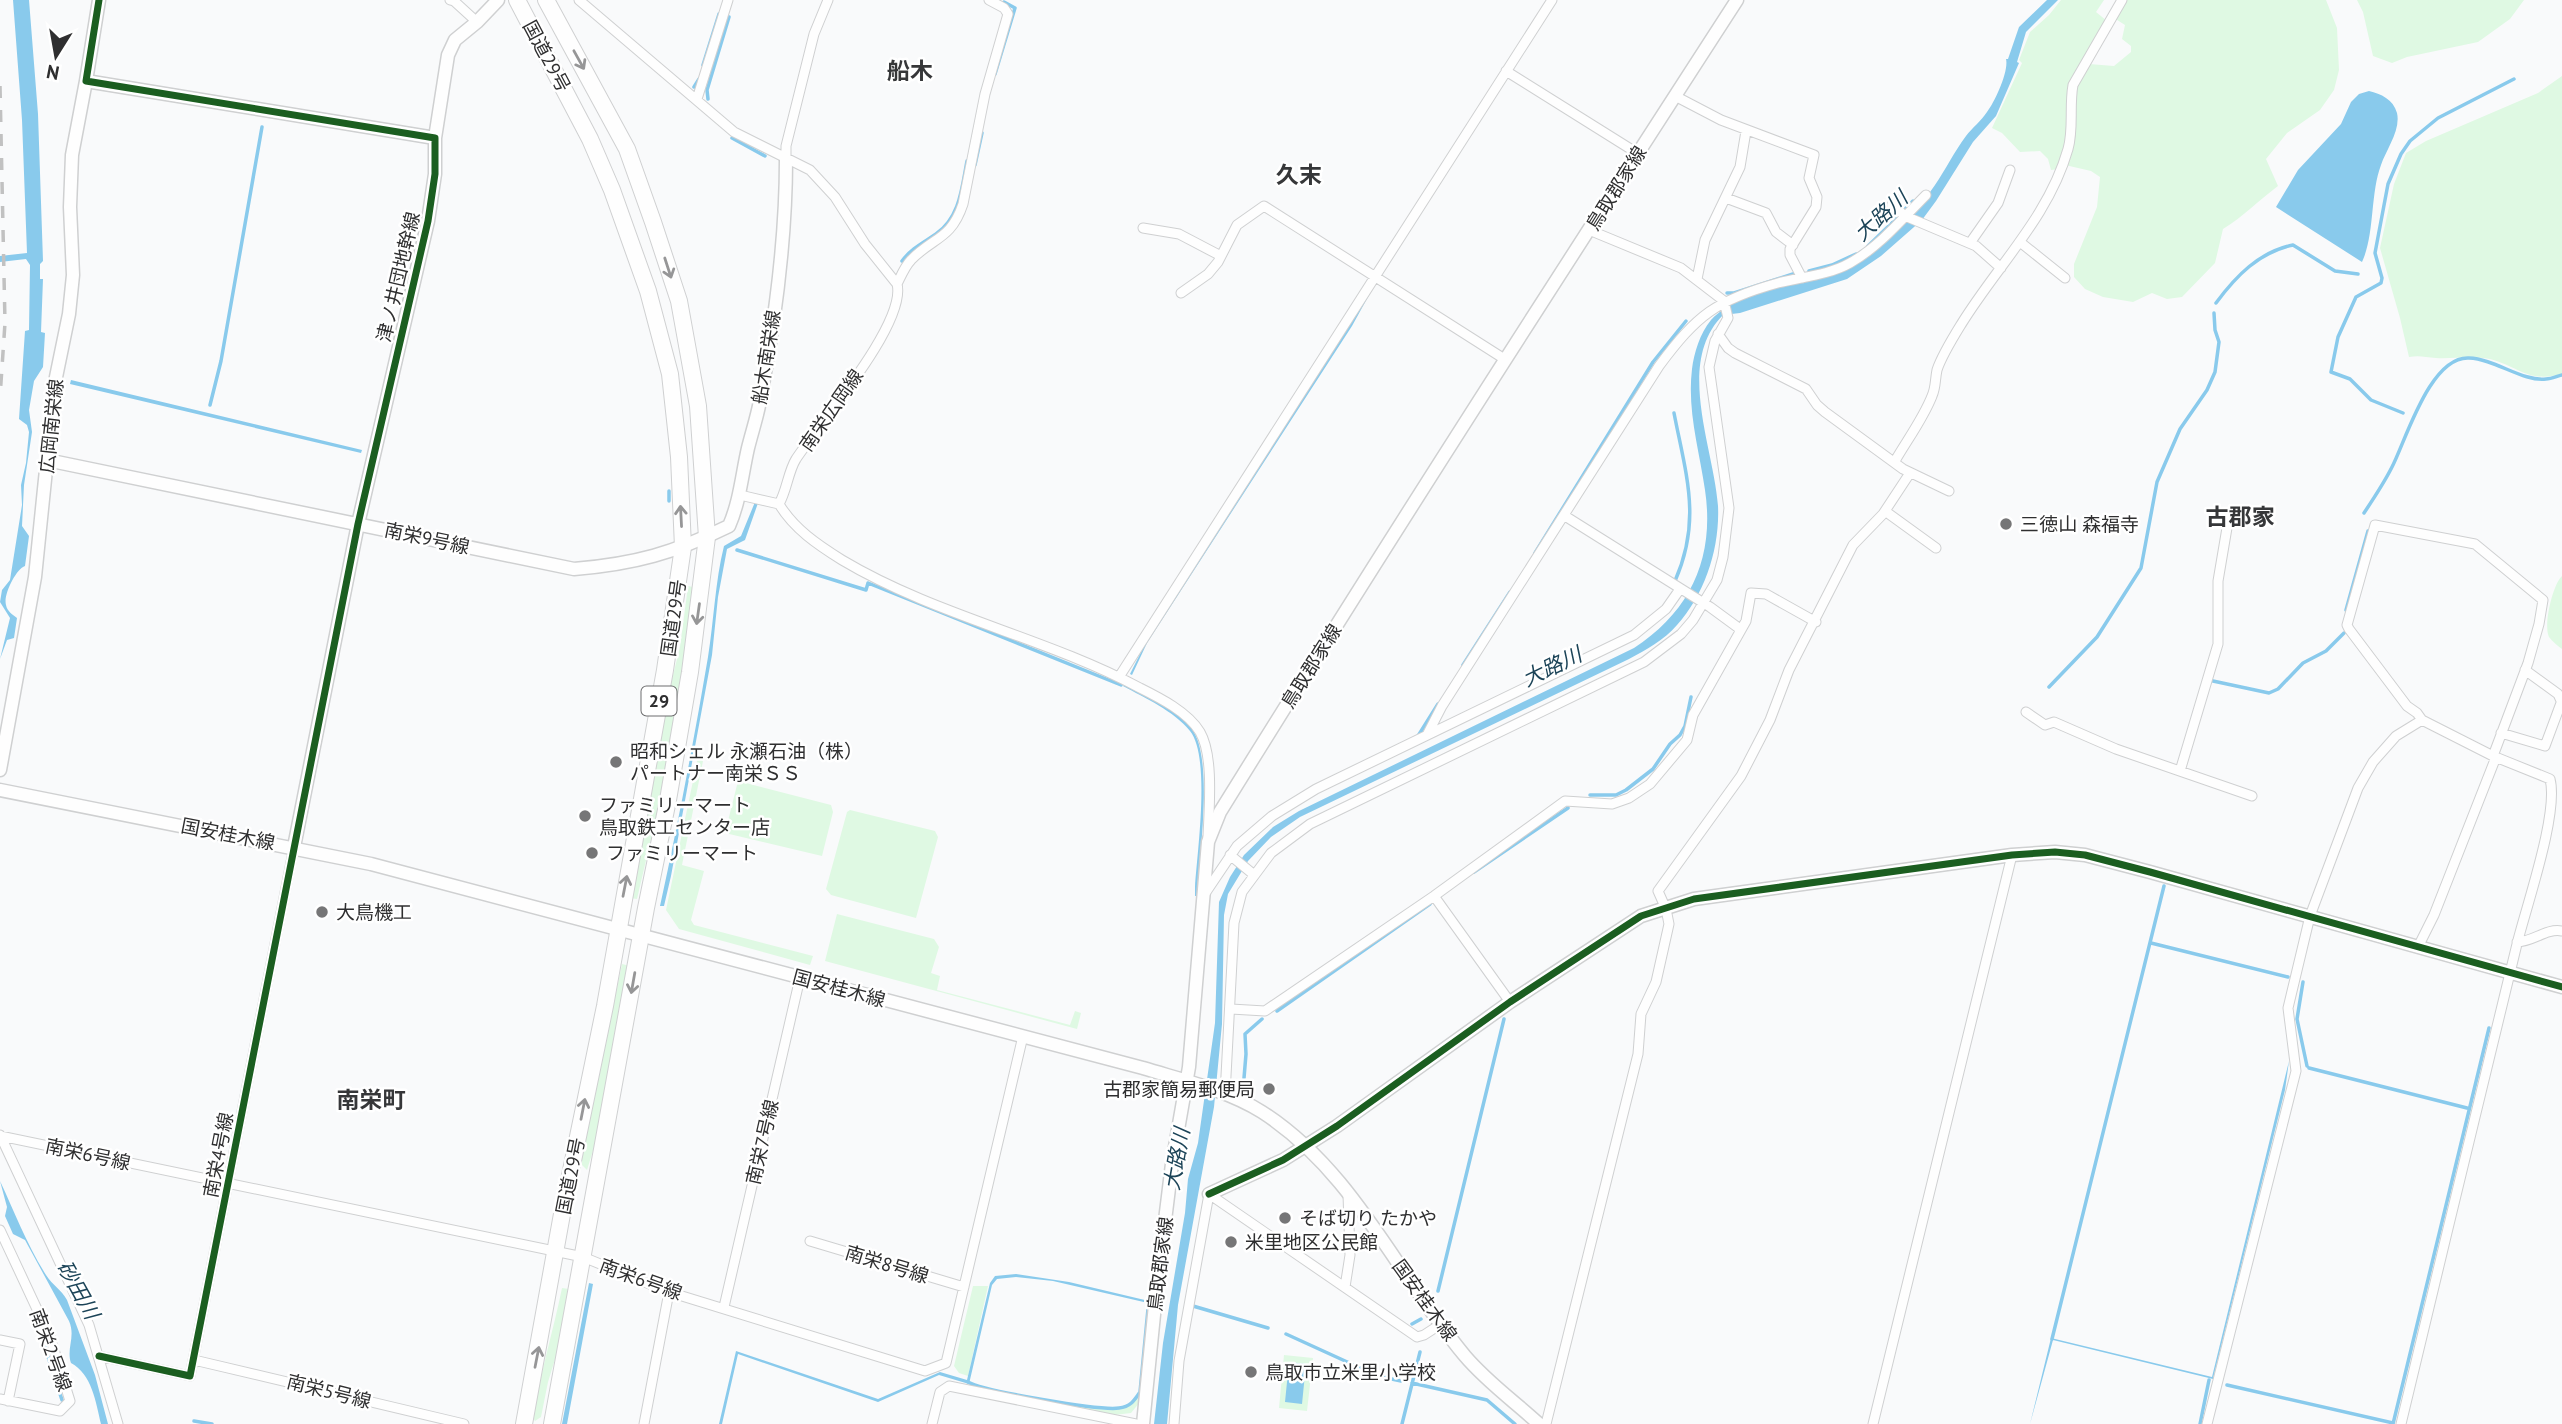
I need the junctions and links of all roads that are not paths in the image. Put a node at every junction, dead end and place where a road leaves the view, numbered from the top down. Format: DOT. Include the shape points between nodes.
graph roads {
  1 [pos="99,0"];
  2 [pos="450,0"];
  3 [pos="498,0"];
  4 [pos="517,0"];
  5 [pos="546,0"];
  6 [pos="579,0"];
  7 [pos="728,0"];
  8 [pos="828,0"];
  9 [pos="989,0"];
  10 [pos="1552,0"];
  11 [pos="1737,0"];
  12 [pos="2122,0"];
  13 [pos="477,22"];
  14 [pos="1506,71"];
  15 [pos="86,81"];
  16 [pos="1675,96"];
  17 [pos="697,99"];
  18 [pos="1746,131"];
  19 [pos="435,138"];
  20 [pos="1637,153"];
  21 [pos="786,160"];
  22 [pos="2010,170"];
  23 [pos="1926,195"];
  24 [pos="1726,198"];
  25 [pos="1895,198"];
  26 [pos="1905,216"];
  27 [pos="1143,228"];
  28 [pos="1589,230"];
  29 [pos="2020,242"];
  30 [pos="1970,243"];
  31 [pos="1793,245"];
  32 [pos="1221,256"];
  33 [pos="2001,268"];
  34 [pos="1374,277"];
  35 [pos="1802,278"];
  36 [pos="2064,278"];
  37 [pos="1697,279"];
  38 [pos="897,284"];
  39 [pos="1181,293"];
  40 [pos="1725,303"];
  41 [pos="1718,334"];
  42 [pos="1506,360"];
  43 [pos="47,460"];
  44 [pos="1895,461"];
  45 [pos="1910,473"];
  46 [pos="1949,491"];
  47 [pos="740,495"];
  48 [pos="779,504"];
  49 [pos="1885,511"];
  50 [pos="2225,515"];
  51 [pos="1564,516"];
  52 [pos="358,524"];
  53 [pos="707,537"];
  54 [pos="683,547"];
  55 [pos="1936,548"];
  56 [pos="1680,589"];
  57 [pos="1704,603"];
  58 [pos="1816,622"];
  59 [pos="1740,629"];
  60 [pos="2525,670"];
  61 [pos="1119,677"];
  62 [pos="2562,703"];
  63 [pos="2026,712"];
  64 [pos="2422,720"];
  65 [pos="2501,733"];
  66 [pos="1427,735"];
  67 [pos="2494,757"];
  68 [pos="0,770"];
  69 [pos="2180,771"];
  70 [pos="0,790"];
  71 [pos="2252,796"];
  72 [pos="2551,810"];
  73 [pos="2562,810"];
  74 [pos="1208,842"];
  75 [pos="294,847"];
  76 [pos="1230,855"];
  77 [pos="2012,855"];
  78 [pos="1253,874"];
  79 [pos="1205,895"];
  80 [pos="1433,896"];
  81 [pos="1666,909"];
  82 [pos="2310,916"];
  83 [pos="617,929"];
  84 [pos="2562,931"];
  85 [pos="641,936"];
  86 [pos="2517,942"];
  87 [pos="2419,945"];
  88 [pos="2510,972"];
  89 [pos="800,978"];
  90 [pos="2562,987"];
  91 [pos="1510,1002"];
  92 [pos="1231,1009"];
  93 [pos="1023,1037"];
  94 [pos="1187,1082"];
  95 [pos="1222,1094"];
  96 [pos="0,1135"];
  97 [pos="1306,1146"];
  98 [pos="229,1184"];
  99 [pos="1209,1194"];
  100 [pos="1348,1194"];
  101 [pos="0,1230"];
  102 [pos="810,1241"];
  103 [pos="556,1253"];
  104 [pos="583,1258"];
  105 [pos="964,1287"];
  106 [pos="1345,1287"];
  107 [pos="669,1292"];
  108 [pos="724,1307"];
  109 [pos="1441,1324"];
  110 [pos="0,1340"];
  111 [pos="99,1356"];
  112 [pos="194,1360"];
  113 [pos="4,1400"];
  114 [pos="118,1424"];
  115 [pos="464,1424"];
  116 [pos="524,1424"];
  117 [pos="552,1424"];
  118 [pos="644,1424"];
  119 [pos="932,1424"];
  120 [pos="1136,1424"];
  121 [pos="1143,1424"];
  122 [pos="1174,1424"];
  123 [pos="1539,1424"];
  124 [pos="1546,1424"];
  125 [pos="1873,1424"];
  126 [pos="2207,1424"];
  127 [pos="2401,1424"];
  1 -- 15 [label="street"];
  2 -- 13 [label="street"];
  3 -- 13 [label="street, 津ノ井団地幹線"];
  54 -- 4 [label="highway, 国道29号 / 29, one-way" via="670,374 648,291 590,139"];
  5 -- 53 [label="highway, 国道29号 / 29, one-way" via="627,149 679,301 698,406"];
  6 -- 17 [label="street"];
  7 -- 17 [label="street"];
  8 -- 21 [label="street" via="814,34"];
  9 -- 38 [label="street" via="1009,14 985,94 958,220 910,260"];
  10 -- 14 [label="street"];
  11 -- 16 [label="street, 鳥取郡家線"];
  12 -- 29 [label="street" via="2073,85 2069,147 2055,185"];
  13 -- 19 [label="street, 津ノ井団地幹線" via="455,40 448,55"];
  14 -- 20 [label="street"];
  14 -- 34 [label="street"];
  15 -- 19 [label="street"];
  15 -- 43 [label="street, 広岡南栄線" via="72,155 73,275 54,382"];
  16 -- 18 [label="street"];
  16 -- 20 [label="street, 鳥取郡家線"];
  17 -- 21 [label="street" via="734,132"];
  18 -- 24 [label="street" via="1740,167"];
  18 -- 31 [label="street" via="1814,155 1809,177 1816,207"];
  19 -- 52 [label="street, 津ノ井団地幹線" via="428,221"];
  20 -- 28 [label="street, 鳥取郡家線"];
  21 -- 38 [label="street" via="810,170 835,197"];
  21 -- 47 [label="street, 船木南栄線" via="786,212 776,297"];
  22 -- 30 [label="street" via="1998,203"];
  23 -- 26 [label="street"];
  24 -- 31 [label="street" via="1766,213 1776,232"];
  24 -- 37 [label="street" via="1705,240"];
  25 -- 26 [label="street" via="1892,205"];
  26 -- 30 [label="street"];
  26 -- 35 [label="street" via="1848,264"];
  27 -- 32 [label="street" via="1179,234"];
  28 -- 37 [label="street"];
  28 -- 42 [label="street, 鳥取郡家線"];
  29 -- 33 [label="street"];
  29 -- 36 [label="street"];
  30 -- 33 [label="street"];
  31 -- 35 [label="street" via="1790,255"];
  32 -- 34 [label="street" via="1237,225 1264,206"];
  32 -- 39 [label="street" via="1208,274"];
  33 -- 44 [label="street" via="1961,324 1937,370 1931,399"];
  34 -- 42 [label="street"];
  34 -- 61 [label="street"];
  35 -- 40 [label="street"];
  37 -- 40 [label="street"];
  38 -- 48 [label="street, 南栄広岡線" via="892,320 794,462"];
  40 -- 41 [label="street" via="1728,318"];
  40 -- 51 [label="street" via="1694,322 1658,366"];
  41 -- 44 [label="street" via="1735,353 1806,388 1825,412"];
  41 -- 57 [label="street" via="1711,353 1710,384 1729,516 1717,580"];
  42 -- 74 [label="street, 鳥取郡家線" via="1275,722 1220,811"];
  43 -- 52 [label="street, 南栄9号線"];
  43 -- 68 [label="street, 広岡南栄線" via="35,577"];
  44 -- 45 [label="street"];
  45 -- 46 [label="street"];
  45 -- 49 [label="street"];
  47 -- 48 [label="street"];
  47 -- 53 [label="street, 船木南栄線" via="729,526"];
  48 -- 61 [label="street" via="801,531 885,584"];
  49 -- 55 [label="street"];
  49 -- 58 [label="street" via="1853,545"];
  50 -- 69 [label="street" via="2218,644"];
  51 -- 56 [label="street"];
  51 -- 66 [label="street"];
  52 -- 54 [label="street, 南栄9号線" via="574,569 619,565"];
  52 -- 75 [label="street, 津ノ井団地幹線"];
  53 -- 54 [label="street, 南栄9号線"];
  53 -- 85 [label="highway, 国道29号 / 29, one-way" via="682,722"];
  83 -- 54 [label="highway, 国道29号 / 29, one-way"];
  56 -- 57 [label="street"];
  56 -- 66 [label="street" via="1666,610 1634,635"];
  57 -- 59 [label="street"];
  57 -- 78 [label="street" via="1681,634 1644,662 1310,824 1280,845"];
  58 -- 59 [label="street" via="1766,594 1751,593"];
  58 -- 81 [label="street" via="1789,670 1755,753 1658,891"];
  59 -- 80 [label="street" via="1693,715 1687,740 1650,784 1612,804 1564,801"];
  60 -- 62 [label="street" via="2558,694"];
  60 -- 64 [label="street" via="2543,600 2475,544 2375,525 2347,625"];
  60 -- 65 [label="street"];
  61 -- 74 [label="street" via="1163,700 1199,729 1206,746"];
  62 -- 65 [label="street" via="2545,746"];
  63 -- 69 [label="street" via="2045,725 2054,722"];
  64 -- 67 [label="street"];
  64 -- 82 [label="street" via="2400,733 2373,762 2358,788"];
  65 -- 67 [label="street"];
  66 -- 76 [label="street" via="1288,805"];
  67 -- 72 [label="street" via="2550,779"];
  67 -- 87 [label="street"];
  69 -- 71 [label="street"];
  70 -- 75 [label="street, 国安桂木線"];
  72 -- 73 [label="street"];
  72 -- 86 [label="street"];
  74 -- 79 [label="street, 鳥取郡家線"];
  75 -- 83 [label="street, 国安桂木線"];
  75 -- 98 [label="street, 南栄4号線"];
  76 -- 78 [label="street"];
  76 -- 79 [label="street"];
  77 -- 81 [label="street" via="1694,899"];
  77 -- 82 [label="street" via="2085,855"];
  77 -- 125 [label="street"];
  78 -- 92 [label="street" via="1242,891 1234,923"];
  79 -- 94 [label="street, 鳥取郡家線"];
  80 -- 91 [label="street"];
  80 -- 92 [label="street" via="1265,1011"];
  81 -- 91 [label="street" via="1641,916"];
  81 -- 124 [label="street" via="1669,924 1656,982 1642,1014 1638,1054"];
  82 -- 87 [label="street"];
  82 -- 126 [label="street" via="2288,1008 2296,1071"];
  83 -- 85 [label="street, 国安桂木線"];
  103 -- 83 [label="highway, 国道29号 / 29, one-way"];
  84 -- 86 [label="street"];
  85 -- 89 [label="street, 国安桂木線"];
  85 -- 104 [label="highway, 国道29号 / 29, one-way"];
  86 -- 88 [label="street"];
  87 -- 88 [label="street"];
  88 -- 90 [label="street"];
  88 -- 127 [label="street"];
  89 -- 93 [label="street, 国安桂木線"];
  89 -- 108 [label="street, 南栄7号線"];
  91 -- 97 [label="street"];
  92 -- 95 [label="street"];
  93 -- 94 [label="street, 国安桂木線"];
  93 -- 105 [label="street, 南栄6号線"];
  94 -- 95 [label="street, 国安桂木線"];
  94 -- 121 [label="street, 鳥取郡家線" via="1172,1164"];
  95 -- 97 [label="street, 国安桂木線" via="1261,1112"];
  96 -- 98 [label="street, 南栄6号線"];
  96 -- 111 [label="street" via="76,1295"];
  97 -- 99 [label="street"];
  97 -- 100 [label="street, 国安桂木線"];
  98 -- 103 [label="street, 南栄6号線"];
  98 -- 112 [label="street, 南栄4号線"];
  99 -- 106 [label="street"];
  99 -- 122 [label="street" via="1179,1361"];
  100 -- 106 [label="street" via="1350,1255"];
  100 -- 109 [label="street, 国安桂木線"];
  101 -- 113 [label="street, 南栄2号線" via="50,1337 70,1401 60,1411"];
  102 -- 105 [label="street, 南栄8号線"];
  103 -- 104 [label="street, 南栄6号線"];
  116 -- 103 [label="highway, 国道29号 / 29, one-way"];
  104 -- 107 [label="street, 南栄6号線"];
  104 -- 117 [label="highway, 国道29号 / 29"];
  105 -- 108 [label="street, 南栄6号線" via="946,1363 925,1371"];
  106 -- 109 [label="street" via="1417,1337"];
  107 -- 108 [label="street, 南栄6号線"];
  107 -- 118 [label="street"];
  109 -- 123 [label="street, 国安桂木線" via="1493,1385"];
  110 -- 113 [label="street" via="20,1344"];
  111 -- 112 [label="street" via="190,1376"];
  111 -- 114 [label="street"];
  112 -- 115 [label="street, 南栄5号線"];
  119 -- 120 [label="street" via="940,1392 949,1386"];
}
